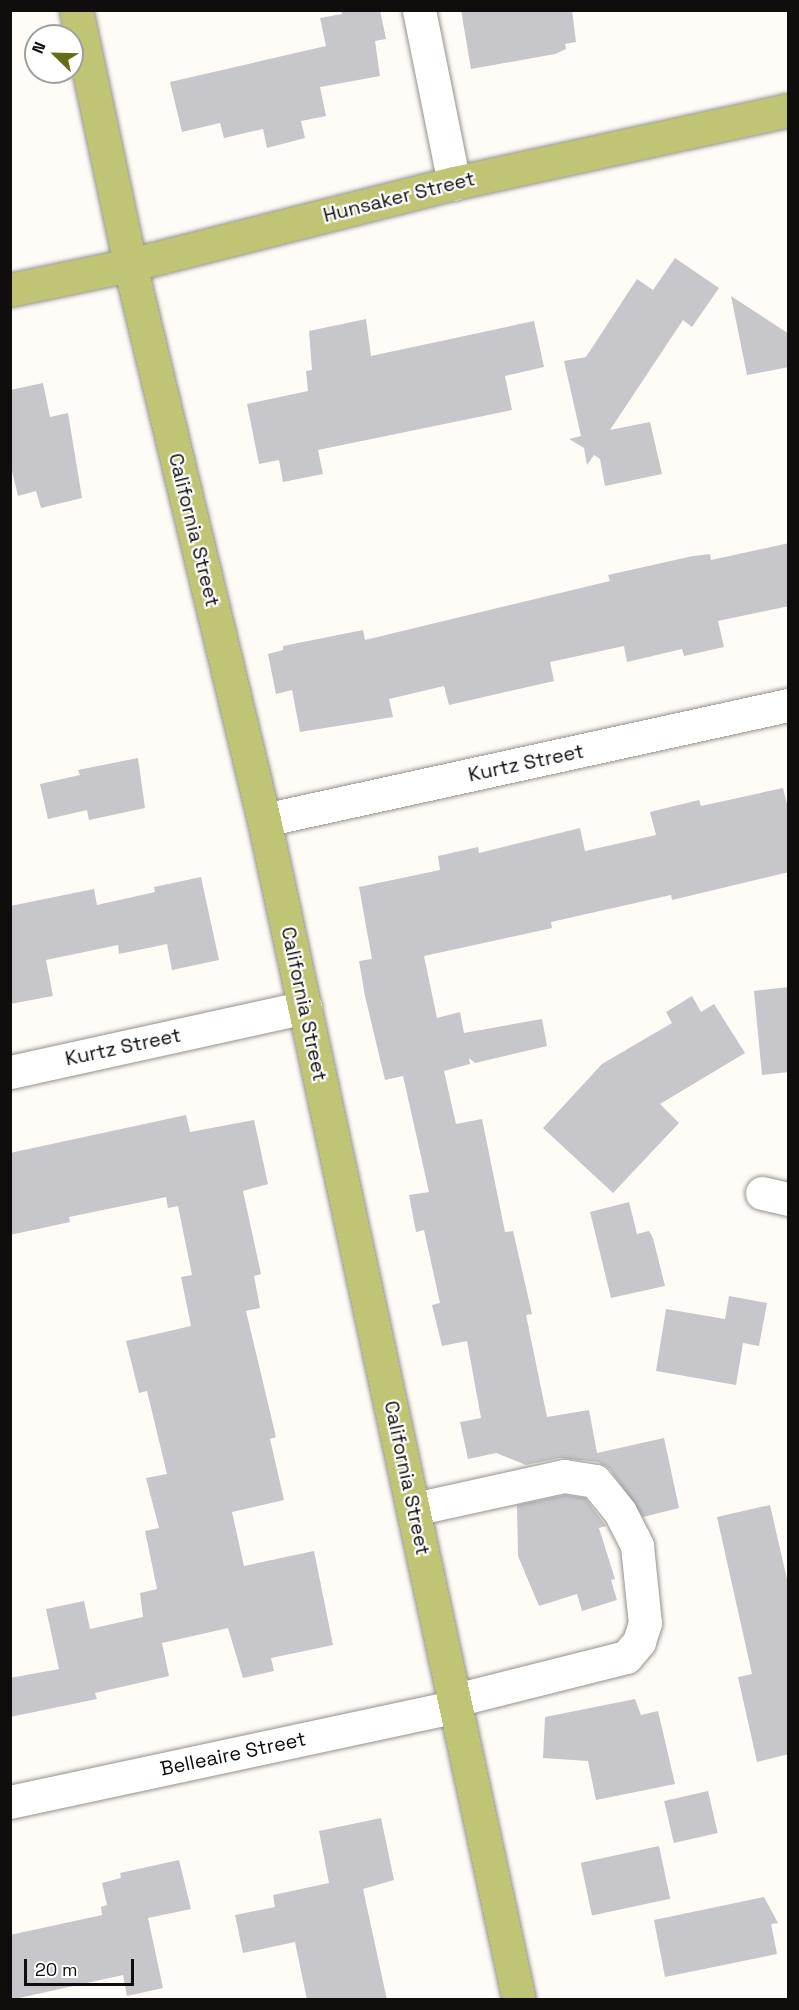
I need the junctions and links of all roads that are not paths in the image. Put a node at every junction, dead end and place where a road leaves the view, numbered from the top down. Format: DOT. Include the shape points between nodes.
graph roads {
  1 [pos="76,10"];
  2 [pos="418,10"];
  3 [pos="789,110"];
  4 [pos="454,183"];
  5 [pos="130,265"];
  6 [pos="10,290"];
  7 [pos="789,705"];
  8 [pos="264,820"];
  9 [pos="305,1007"];
  10 [pos="10,1072"];
  11 [pos="414,1509"];
  12 [pos="455,1703"];
  13 [pos="10,1802"];
  14 [pos="519,2000"];
  1 -- 5 [label="main road, California Street"];
  2 -- 4 [label="street"];
  3 -- 4 [label="main road, Hunsaker Street"];
  4 -- 5 [label="main road, Hunsaker Street"];
  5 -- 6 [label="main road, Hunsaker Street"];
  5 -- 8 [label="main road, California Street"];
  7 -- 8 [label="street, Kurtz Street"];
  8 -- 9 [label="main road, California Street"];
  9 -- 10 [label="street, Kurtz Street"];
  9 -- 11 [label="main road, California Street"];
  11 -- 12 [label="main road, California Street"];
  11 -- 12 [label="street, Belleaire Street" via="564,1476 595,1481 620,1512 637,1546 645,1623 639,1642 626,1657"];
  12 -- 13 [label="street, Belleaire Street"];
  12 -- 14 [label="main road, California Street"];
}
